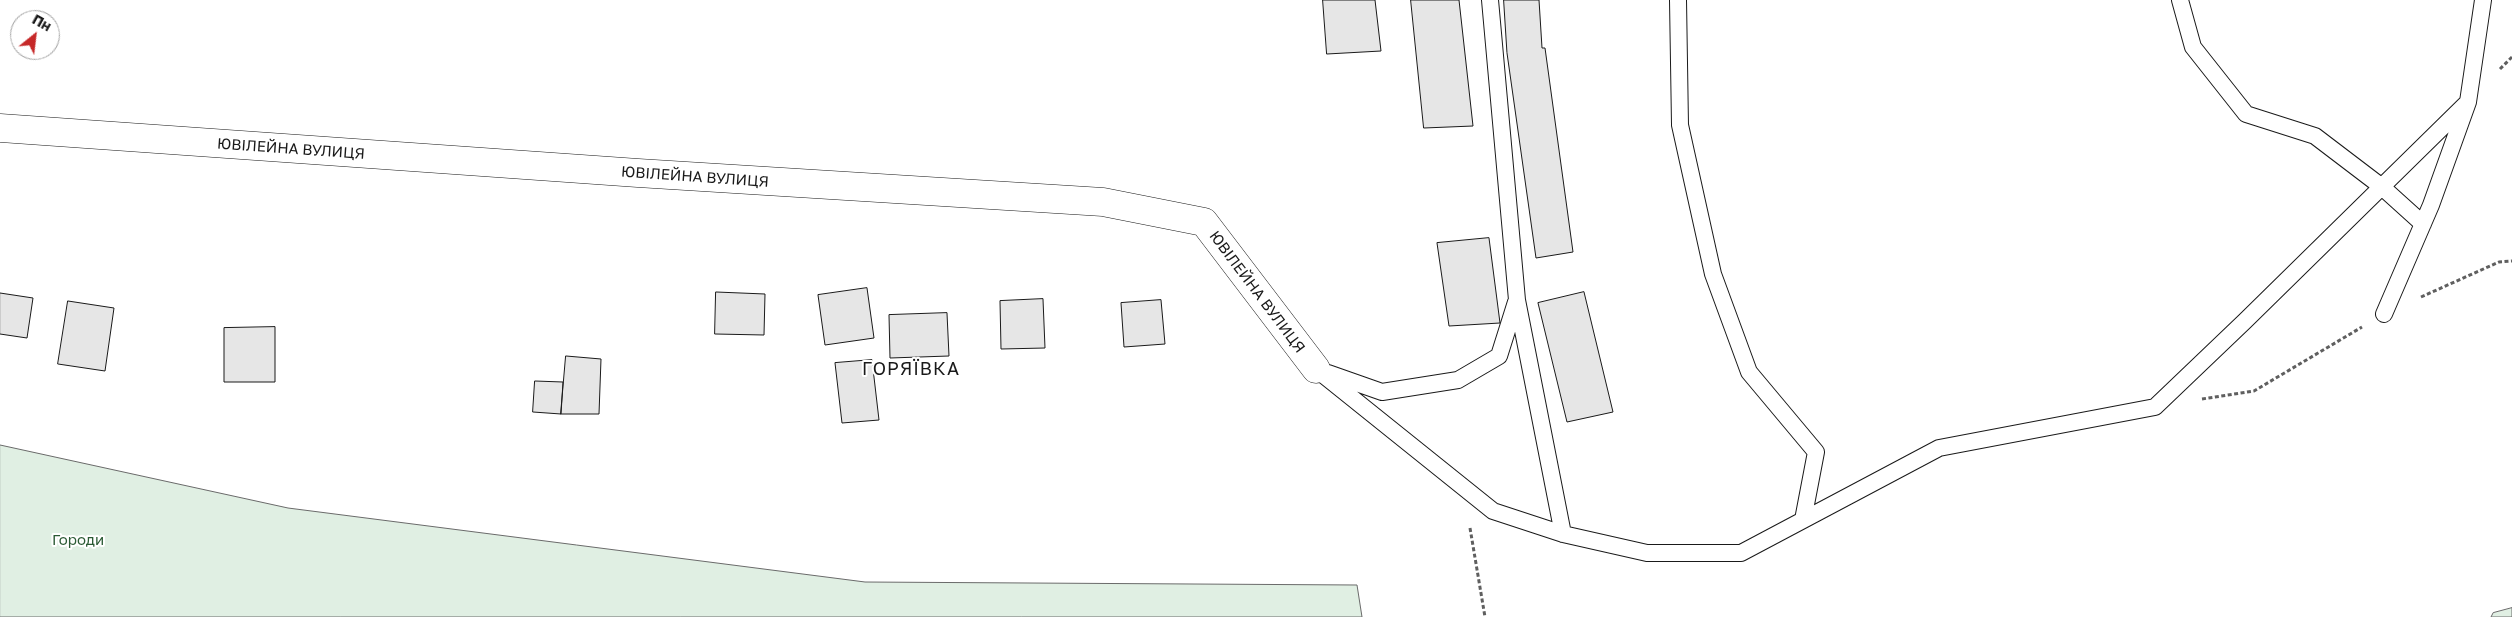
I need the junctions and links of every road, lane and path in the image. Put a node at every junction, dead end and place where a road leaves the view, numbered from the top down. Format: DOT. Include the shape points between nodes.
graph roads {
  1 [pos="1490,0"];
  2 [pos="1678,0"];
  3 [pos="2180,0"];
  4 [pos="2482,0"];
  5 [pos="2468,102"];
  6 [pos="0,128"];
  7 [pos="2382,187"];
  8 [pos="2423,224"];
  9 [pos="2512,261"];
  10 [pos="1517,300"];
  11 [pos="2384,314"];
  12 [pos="1316,369"];
  13 [pos="2154,406"];
  14 [pos="1464,488"];
  15 [pos="1803,520"];
  16 [pos="1563,534"];
  17 [pos="1485,617"];
  1 -- 10 [label="lane"];
  2 -- 15 [label="lane" via="1680,125 1713,274 1749,372 1816,452"];
  3 -- 7 [label="lane" via="2193,47 2246,114 2315,136"];
  4 -- 5 [label="lane"];
  5 -- 7 [label="lane"];
  5 -- 8 [label="lane"];
  6 -- 12 [label="street, ЮВІЛЕЙНА ВУЛИЦЯ" via="1103,202 1204,222"];
  7 -- 8 [label="lane"];
  7 -- 13 [label="lane"];
  8 -- 11 [label="lane"];
  9 -- 11 [label="path" via="2499,262"];
  10 -- 12 [label="lane" via="1499,356 1458,380 1382,392"];
  10 -- 16 [label="lane"];
  11 -- 13 [label="path" via="2254,391"];
  12 -- 14 [label="lane"];
  13 -- 15 [label="lane" via="1939,448"];
  14 -- 16 [label="lane" via="1494,511"];
  14 -- 17 [label="path"];
  15 -- 16 [label="lane" via="1741,553 1647,553"];
}
